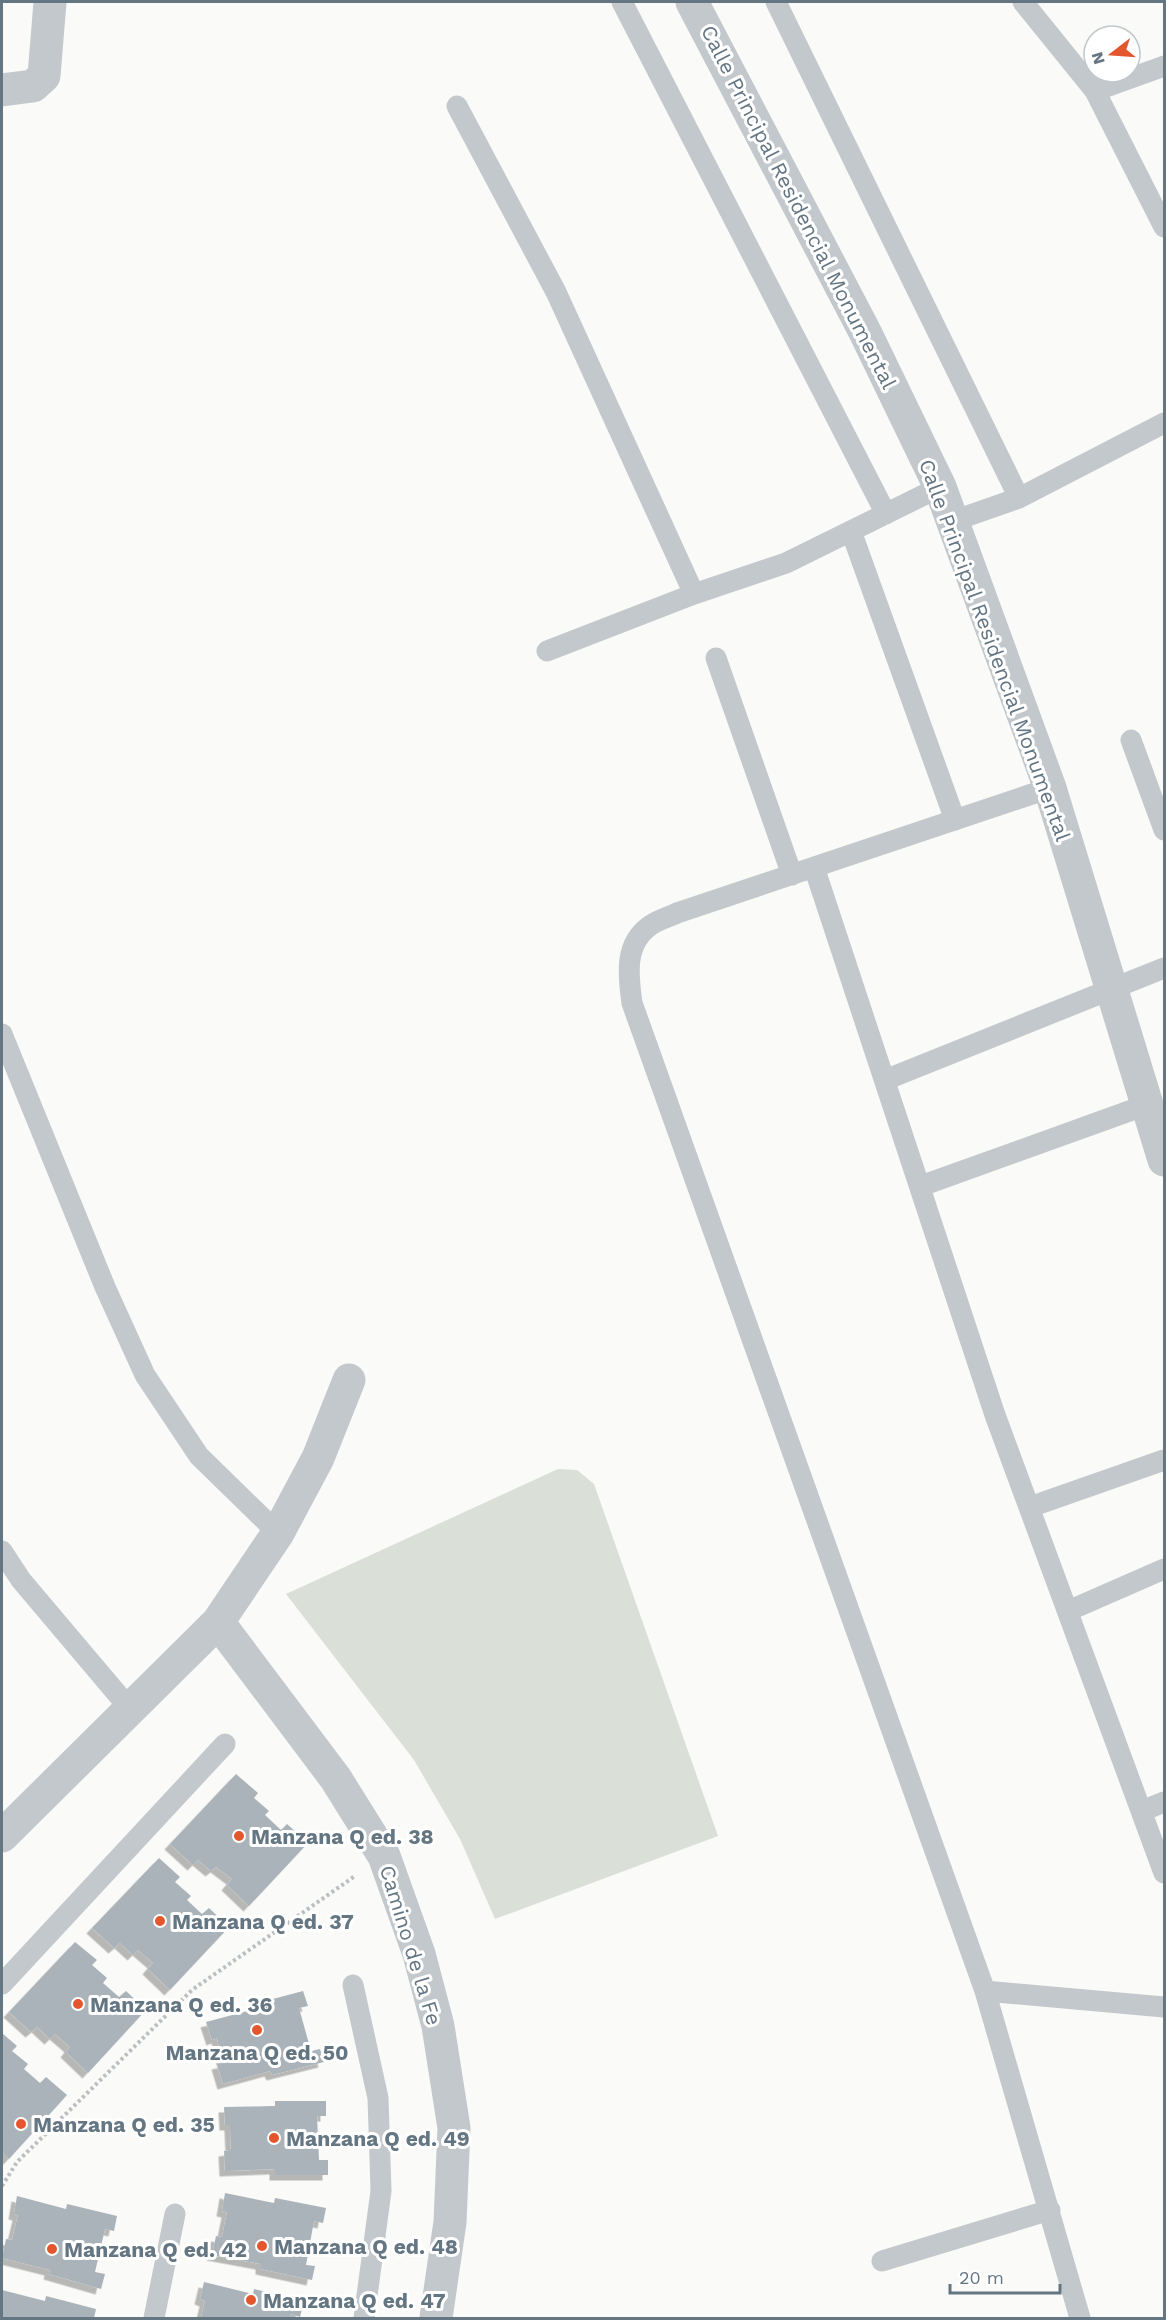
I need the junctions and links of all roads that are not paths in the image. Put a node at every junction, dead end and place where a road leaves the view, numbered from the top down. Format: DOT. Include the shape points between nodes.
graph roads {
  1 [pos="50,2"];
  2 [pos="622,2"];
  3 [pos="692,2"];
  4 [pos="776,2"];
  5 [pos="1023,2"];
  6 [pos="1164,66"];
  7 [pos="2,90"];
  8 [pos="1095,91"];
  9 [pos="457,106"];
  10 [pos="1164,228"];
  11 [pos="1164,423"];
  12 [pos="940,487"];
  13 [pos="1019,498"];
  14 [pos="886,514"];
  15 [pos="953,521"];
  16 [pos="851,531"];
  17 [pos="694,594"];
  18 [pos="547,651"];
  19 [pos="716,658"];
  20 [pos="1131,740"];
  21 [pos="1050,788"];
  22 [pos="955,820"];
  23 [pos="1164,830"];
  24 [pos="814,867"];
  25 [pos="792,874"];
  26 [pos="1164,968"];
  27 [pos="1110,989"];
  28 [pos="2,1034"];
  29 [pos="885,1080"];
  30 [pos="1146,1106"];
  31 [pos="1164,1160"];
  32 [pos="921,1186"];
  33 [pos="349,1380"];
  34 [pos="1164,1460"];
  35 [pos="1030,1507"];
  36 [pos="278,1533"];
  37 [pos="2,1551"];
  38 [pos="1164,1569"];
  39 [pos="1068,1611"];
  40 [pos="218,1622"];
  41 [pos="130,1709"];
  42 [pos="225,1744"];
  43 [pos="1164,1802"];
  44 [pos="1142,1811"];
  45 [pos="2,1836"];
  46 [pos="1164,1873"];
  47 [pos="2,1984"];
  48 [pos="353,1985"];
  49 [pos="985,1991"];
  50 [pos="1164,2007"];
  51 [pos="1050,2210"];
  52 [pos="176,2214"];
  53 [pos="882,2261"];
  54 [pos="154,2319"];
  55 [pos="364,2319"];
  56 [pos="436,2319"];
  57 [pos="1080,2319"];
  1 -- 7 [label="street" via="44,76 33,86"];
  2 -- 14 [label="lane"];
  3 -- 12 [label="street, Calle Principal Residencial Monumental" via="865,332"];
  4 -- 13 [label="lane"];
  5 -- 8 [label="lane"];
  6 -- 8 [label="lane"];
  8 -- 10 [label="lane"];
  9 -- 17 [label="lane" via="556,292"];
  11 -- 13 [label="lane"];
  12 -- 14 [label="lane"];
  12 -- 15 [label="street, Calle Principal Residencial Monumental"];
  13 -- 15 [label="lane"];
  14 -- 16 [label="lane"];
  15 -- 21 [label="street, Calle Principal Residencial Monumental"];
  16 -- 17 [label="lane" via="786,563"];
  16 -- 22 [label="lane"];
  17 -- 18 [label="lane"];
  19 -- 25 [label="lane"];
  20 -- 23 [label="lane"];
  21 -- 22 [label="lane"];
  21 -- 27 [label="street, Calle Principal Residencial Monumental"];
  22 -- 24 [label="lane"];
  24 -- 25 [label="lane"];
  24 -- 29 [label="lane"];
  25 -- 49 [label="lane" via="650,925 633,946 627,972 632,1003"];
  26 -- 27 [label="lane"];
  27 -- 29 [label="lane"];
  27 -- 30 [label="street, Calle Principal Residencial Monumental"];
  28 -- 36 [label="lane" via="145,1375 199,1456"];
  29 -- 32 [label="lane"];
  30 -- 31 [label="street, Calle Principal Residencial Monumental"];
  30 -- 32 [label="lane"];
  32 -- 35 [label="lane" via="995,1415"];
  33 -- 36 [label="street" via="318,1458"];
  34 -- 35 [label="lane"];
  35 -- 39 [label="lane"];
  36 -- 40 [label="street"];
  37 -- 41 [label="lane" via="21,1580"];
  38 -- 39 [label="lane"];
  39 -- 44 [label="lane"];
  40 -- 41 [label="street"];
  40 -- 56 [label="street, Camino de la Fe" via="336,1779 384,1856 419,1954 438,2026 454,2128 450,2222"];
  41 -- 45 [label="street"];
  42 -- 47 [label="lane"];
  43 -- 44 [label="lane"];
  44 -- 46 [label="lane"];
  48 -- 55 [label="lane" via="378,2097 381,2168"];
  49 -- 50 [label="lane"];
  49 -- 51 [label="lane"];
  51 -- 53 [label="lane"];
  51 -- 57 [label="lane"];
  52 -- 54 [label="lane"];
}
